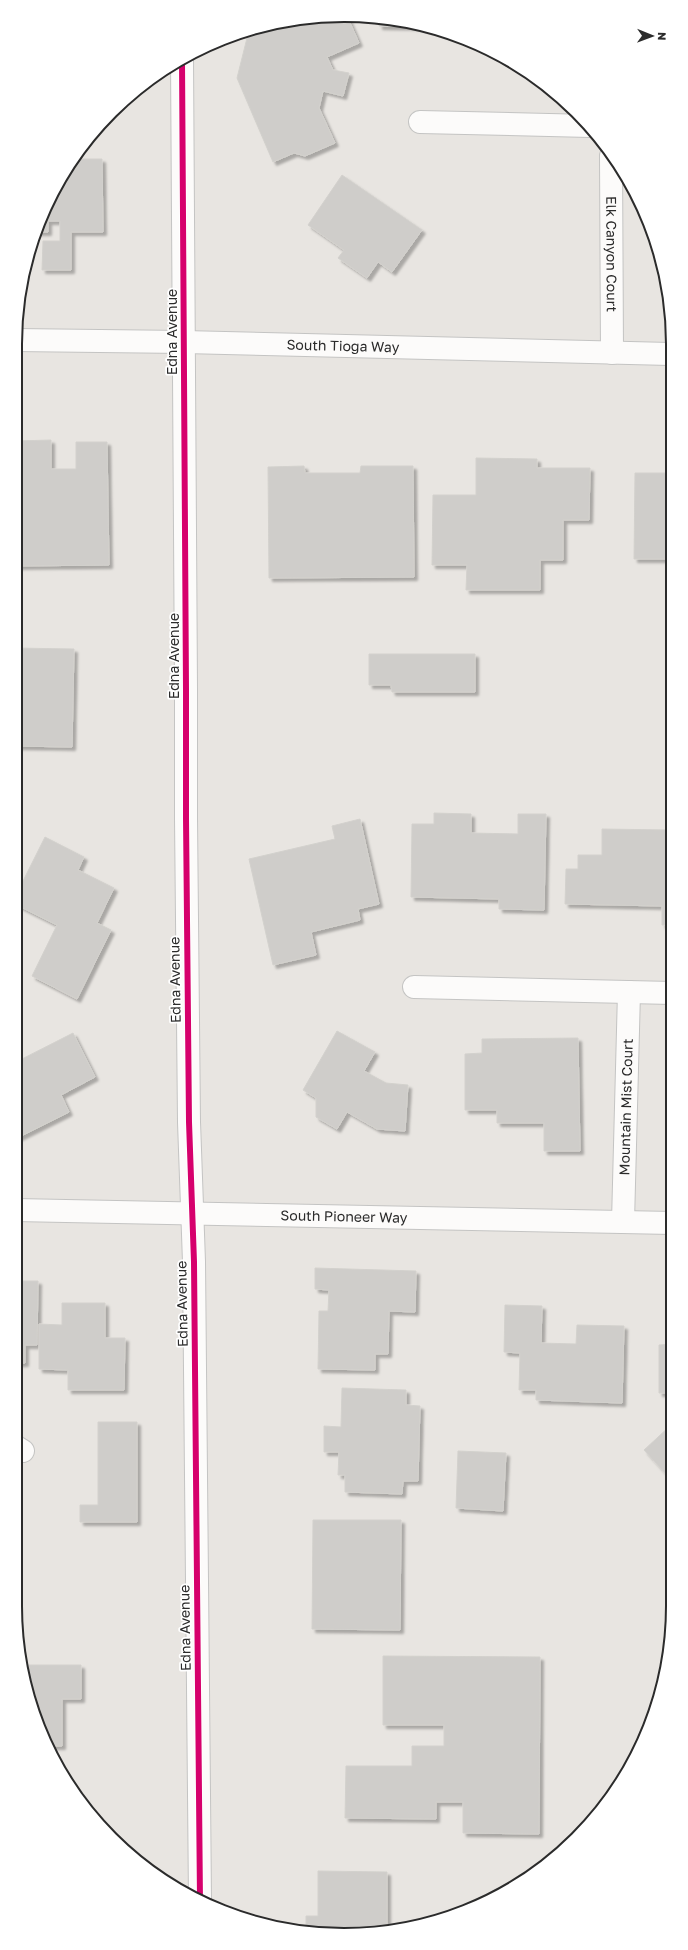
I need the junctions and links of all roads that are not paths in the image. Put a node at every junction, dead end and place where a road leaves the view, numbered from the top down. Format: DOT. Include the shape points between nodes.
graph roads {
  1 [pos="182,66"];
  2 [pos="420,122"];
  3 [pos="581,126"];
  4 [pos="611,164"];
  5 [pos="22,340"];
  6 [pos="184,342"];
  7 [pos="612,353"];
  8 [pos="666,354"];
  9 [pos="414,987"];
  10 [pos="629,992"];
  11 [pos="666,993"];
  12 [pos="22,1210"];
  13 [pos="192,1214"];
  14 [pos="623,1222"];
  15 [pos="666,1223"];
  16 [pos="200,1894"];
  1 -- 6 [label="street, Edna Avenue"];
  2 -- 3 [label="street"];
  4 -- 7 [label="street, Elk Canyon Court"];
  5 -- 6 [label="street, South Tioga Way"];
  6 -- 7 [label="street, South Tioga Way"];
  6 -- 13 [label="street, Edna Avenue" via="186,818"];
  7 -- 8 [label="street, South Tioga Way"];
  9 -- 10 [label="street"];
  10 -- 11 [label="street"];
  10 -- 14 [label="street, Mountain Mist Court"];
  12 -- 13 [label="street, South Pioneer Way"];
  13 -- 14 [label="street, South Pioneer Way"];
  13 -- 16 [label="street, Edna Avenue"];
  14 -- 15 [label="street, South Pioneer Way"];
}
